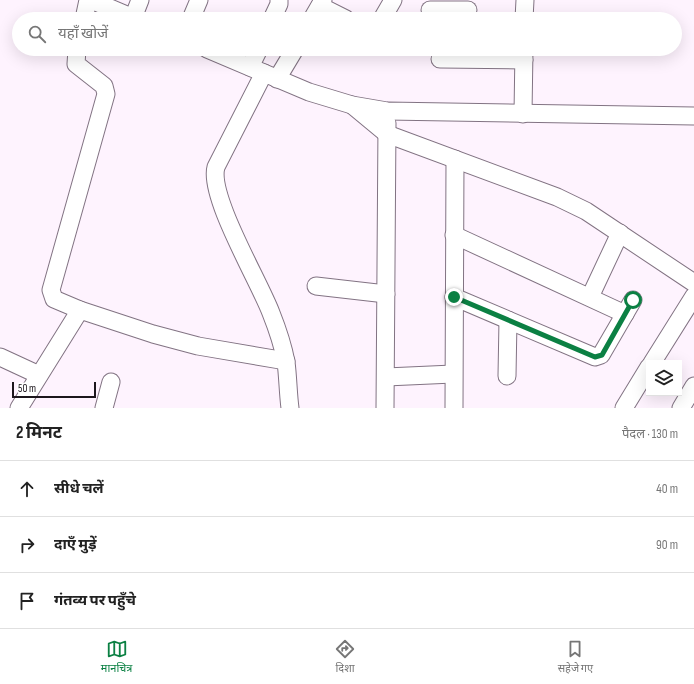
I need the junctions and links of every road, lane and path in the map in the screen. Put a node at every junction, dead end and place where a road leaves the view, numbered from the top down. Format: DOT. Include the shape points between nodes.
graph roads {
  1 [pos="89,0"];
  2 [pos="140,0"];
  3 [pos="199,0"];
  4 [pos="279,0"];
  5 [pos="393,0"];
  6 [pos="525,0"];
  7 [pos="318,8"];
  8 [pos="430,10"];
  9 [pos="468,10"];
  10 [pos="86,12"];
  11 [pos="120,12"];
  12 [pos="137,12"];
  13 [pos="194,12"];
  14 [pos="275,12"];
  15 [pos="328,12"];
  16 [pos="386,12"];
  17 [pos="524,12"];
  18 [pos="77,56"];
  19 [pos="224,56"];
  20 [pos="260,56"];
  21 [pos="286,56"];
  22 [pos="456,56"];
  23 [pos="524,56"];
  24 [pos="440,59"];
  25 [pos="264,73"];
  26 [pos="352,105"];
  27 [pos="387,111"];
  28 [pos="523,114"];
  29 [pos="694,116"];
  30 [pos="387,134"];
  31 [pos="455,159"];
  32 [pos="620,233"];
  33 [pos="454,235"];
  34 [pos="694,283"];
  35 [pos="316,286"];
  36 [pos="386,294"];
  37 [pos="694,296"];
  38 [pos="454,297"];
  39 [pos="590,297"];
  40 [pos="80,310"];
  41 [pos="508,320"];
  42 [pos="0,357"];
  43 [pos="654,360"];
  44 [pos="286,362"];
  45 [pos="646,373"];
  46 [pos="38,374"];
  47 [pos="453,374"];
  48 [pos="507,376"];
  49 [pos="386,377"];
  50 [pos="111,382"];
  51 [pos="694,386"];
  52 [pos="19,408"];
  53 [pos="104,408"];
  54 [pos="290,408"];
  55 [pos="385,408"];
  56 [pos="454,408"];
  57 [pos="624,408"];
  58 [pos="680,408"];
  1 -- 10 [label="street"];
  1 -- 11 [label="street"];
  2 -- 12 [label="street"];
  3 -- 13 [label="street"];
  4 -- 14 [label="street"];
  5 -- 16 [label="street"];
  6 -- 17 [label="street"];
  7 -- 15 [label="street"];
  8 -- 9 [label="street"];
  18 -- 40 [label="street" via="76,64 104,86 106,94 51,290 54,299"];
  19 -- 25 [label="street"];
  20 -- 25 [label="street"];
  21 -- 25 [label="street"];
  22 -- 24 [label="street"];
  23 -- 28 [label="street"];
  25 -- 26 [label="street" via="309,92"];
  25 -- 44 [label="street" via="216,166 214,179 243,254 262,290"];
  26 -- 27 [label="street"];
  26 -- 30 [label="street"];
  27 -- 28 [label="street"];
  27 -- 30 [label="street"];
  28 -- 29 [label="street"];
  30 -- 31 [label="street"];
  30 -- 36 [label="street"];
  31 -- 32 [label="street" via="557,197 586,211"];
  31 -- 33 [label="street"];
  32 -- 34 [label="street"];
  32 -- 39 [label="street"];
  33 -- 38 [label="street"];
  33 -- 39 [label="street"];
  35 -- 36 [label="street"];
  36 -- 49 [label="street"];
  37 -- 43 [label="street"];
  38 -- 41 [label="street"];
  38 -- 47 [label="street"];
  39 -- 41 [label="street" via="629,307 602,355 595,357"];
  40 -- 44 [label="street" via="198,346"];
  40 -- 46 [label="street"];
  41 -- 48 [label="street"];
  42 -- 46 [label="street"];
  44 -- 54 [label="street"];
  45 -- 57 [label="street"];
  46 -- 52 [label="street"];
  47 -- 49 [label="street"];
  47 -- 56 [label="street"];
  49 -- 55 [label="street"];
  50 -- 53 [label="street"];
  51 -- 58 [label="street"];
}
